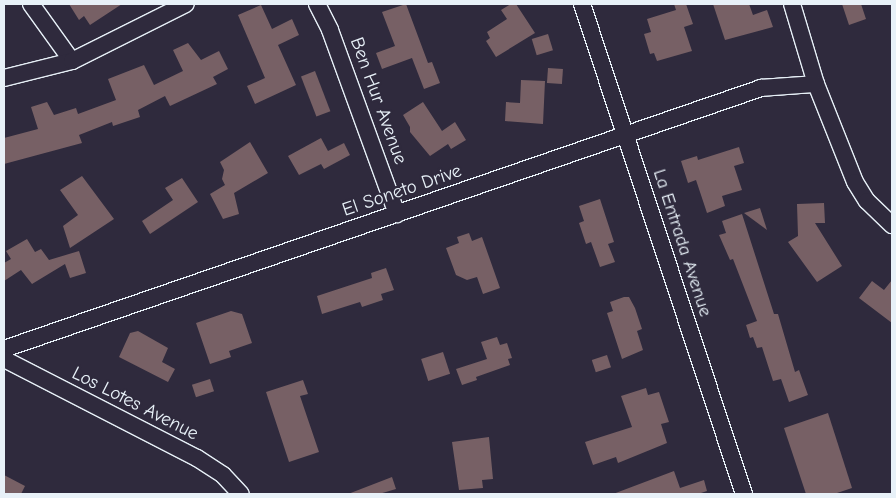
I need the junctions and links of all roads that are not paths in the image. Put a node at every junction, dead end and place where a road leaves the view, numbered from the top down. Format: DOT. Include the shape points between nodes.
graph roads {
  1 [pos="31,4"];
  2 [pos="186,4"];
  3 [pos="317,4"];
  4 [pos="582,4"];
  5 [pos="792,4"];
  6 [pos="72,61"];
  7 [pos="4,78"];
  8 [pos="816,84"];
  9 [pos="625,136"];
  10 [pos="397,214"];
  11 [pos="892,226"];
  12 [pos="4,349"];
  13 [pos="4,359"];
  14 [pos="241,494"];
  15 [pos="744,494"];
  1 -- 6 [label="street"];
  2 -- 6 [label="street"];
  3 -- 10 [label="street, Ben Hur Avenue" via="330,30"];
  4 -- 9 [label="street, La Entrada Avenue"];
  5 -- 8 [label="street"];
  6 -- 7 [label="street"];
  8 -- 9 [label="street, El Soneto Drive" via="761,88"];
  8 -- 11 [label="street" via="855,182 867,201"];
  9 -- 10 [label="street, El Soneto Drive"];
  9 -- 15 [label="street, La Entrada Avenue"];
  10 -- 12 [label="street, El Soneto Drive"];
  13 -- 14 [label="street, Los Lotes Avenue" via="197,458 223,475"];
}
